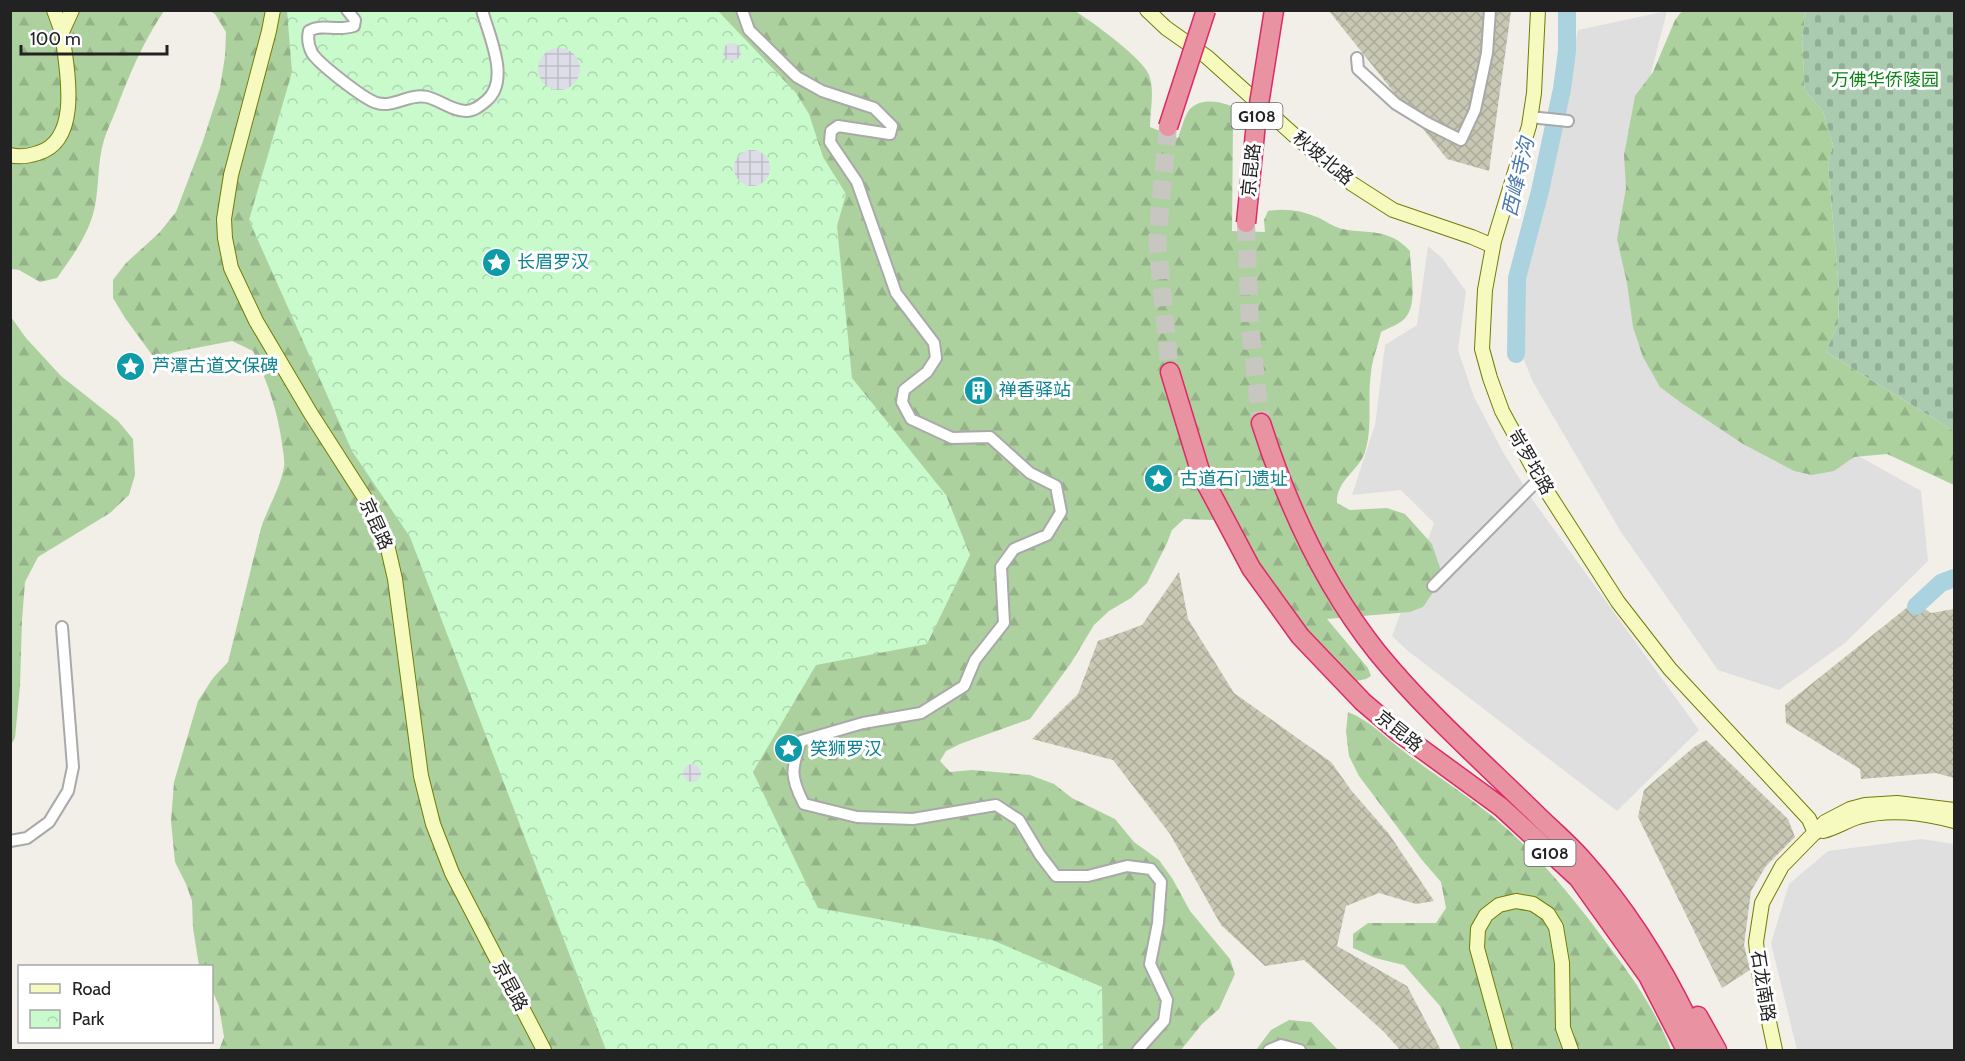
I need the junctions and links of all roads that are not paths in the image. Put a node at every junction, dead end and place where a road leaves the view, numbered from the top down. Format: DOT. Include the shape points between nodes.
graph roads {
  1 [pos="54,10"];
  2 [pos="72,10"];
  3 [pos="273,10"];
  4 [pos="347,10"];
  5 [pos="482,10"];
  6 [pos="742,10"];
  7 [pos="1147,10"];
  8 [pos="1206,10"];
  9 [pos="1274,10"];
  10 [pos="1490,10"];
  11 [pos="1538,10"];
  12 [pos="62,32"];
  13 [pos="1357,58"];
  14 [pos="1530,117"];
  15 [pos="1565,121"];
  16 [pos="1168,127"];
  17 [pos="10,155"];
  18 [pos="1245,223"];
  19 [pos="1492,246"];
  20 [pos="1170,372"];
  21 [pos="1261,423"];
  22 [pos="1539,479"];
  23 [pos="1433,586"];
  24 [pos="62,627"];
  25 [pos="1954,810"];
  26 [pos="1954,821"];
  27 [pos="1815,833"];
  28 [pos="10,841"];
  29 [pos="1623,911"];
  30 [pos="544,1050"];
  31 [pos="1138,1050"];
  32 [pos="1269,1050"];
  33 [pos="1300,1050"];
  34 [pos="1504,1050"];
  35 [pos="1571,1050"];
  36 [pos="1686,1050"];
  37 [pos="1702,1050"];
  38 [pos="1717,1050"];
  39 [pos="1775,1050"];
  1 -- 12 [label="main road"];
  2 -- 12 [label="main road"];
  3 -- 30 [label="main road, 京昆路" via="227,199 225,238 231,268 256,321 370,506 386,540 430,813 452,873"];
  4 -- 5 [label="street" via="355,20 354,26 340,30 315,27 309,31 307,39 319,61 378,104 414,96 467,111 493,95 499,77"];
  6 -- 31 [label="street" via="749,30 797,77 874,108 892,126 890,134 838,126 831,131 830,142 857,182 896,293 934,343 936,358 927,372 903,390 902,402 911,419 952,438 990,436 1030,473 1056,486 1061,512 1047,535 1014,549 1001,567 1004,622 975,660 964,686 921,713 863,723 801,741 792,765 795,787 804,804 857,817 913,819 996,806 1019,820 1056,876 1088,876 1127,866 1151,869 1161,882 1150,964 1167,1000 1164,1021"];
  7 -- 19 [label="main road, 秋坡北路" via="1351,183 1393,210"];
  8 -- 16 [label="highway, bridge"];
  9 -- 18 [label="highway, 京昆路 / G108, bridge"];
  10 -- 13 [label="street" via="1475,110 1461,140 1396,104 1358,69"];
  11 -- 14 [label="main road, 岢罗坨路"];
  12 -- 17 [label="main road" via="69,97 61,134 43,152"];
  14 -- 15 [label="street"];
  14 -- 19 [label="main road, 岢罗坨路"];
  19 -- 22 [label="main road, 岢罗坨路" via="1482,349 1502,411"];
  20 -- 36 [label="highway, 京昆路 / G108" via="1201,474 1251,568 1300,636 1363,702 1501,807 1578,878 1648,976"];
  21 -- 29 [label="highway, 京昆路 / G108" via="1299,525 1335,592 1378,653 1432,714 1582,858"];
  22 -- 23 [label="street"];
  22 -- 27 [label="main road, 岢罗坨路" via="1643,636 1809,819"];
  24 -- 28 [label="street" via="73,767 68,791 49,822 27,838"];
  25 -- 27 [label="main road, 石龙南路" via="1898,803 1865,805 1825,822"];
  26 -- 27 [label="main road, 石龙南路" via="1912,813 1873,813"];
  27 -- 39 [label="main road, 石龙南路" via="1782,866 1762,903 1756,942"];
  29 -- 37 [label="highway, 京昆路 / G108" via="1662,970"];
  29 -- 38 [label="highway" via="1642,924"];
  32 -- 33 [label="street" via="1281,1045"];
  34 -- 35 [label="main road" via="1477,948 1478,929 1492,910 1516,901 1533,904 1548,914 1556,927 1562,963 1563,1028"];
}
